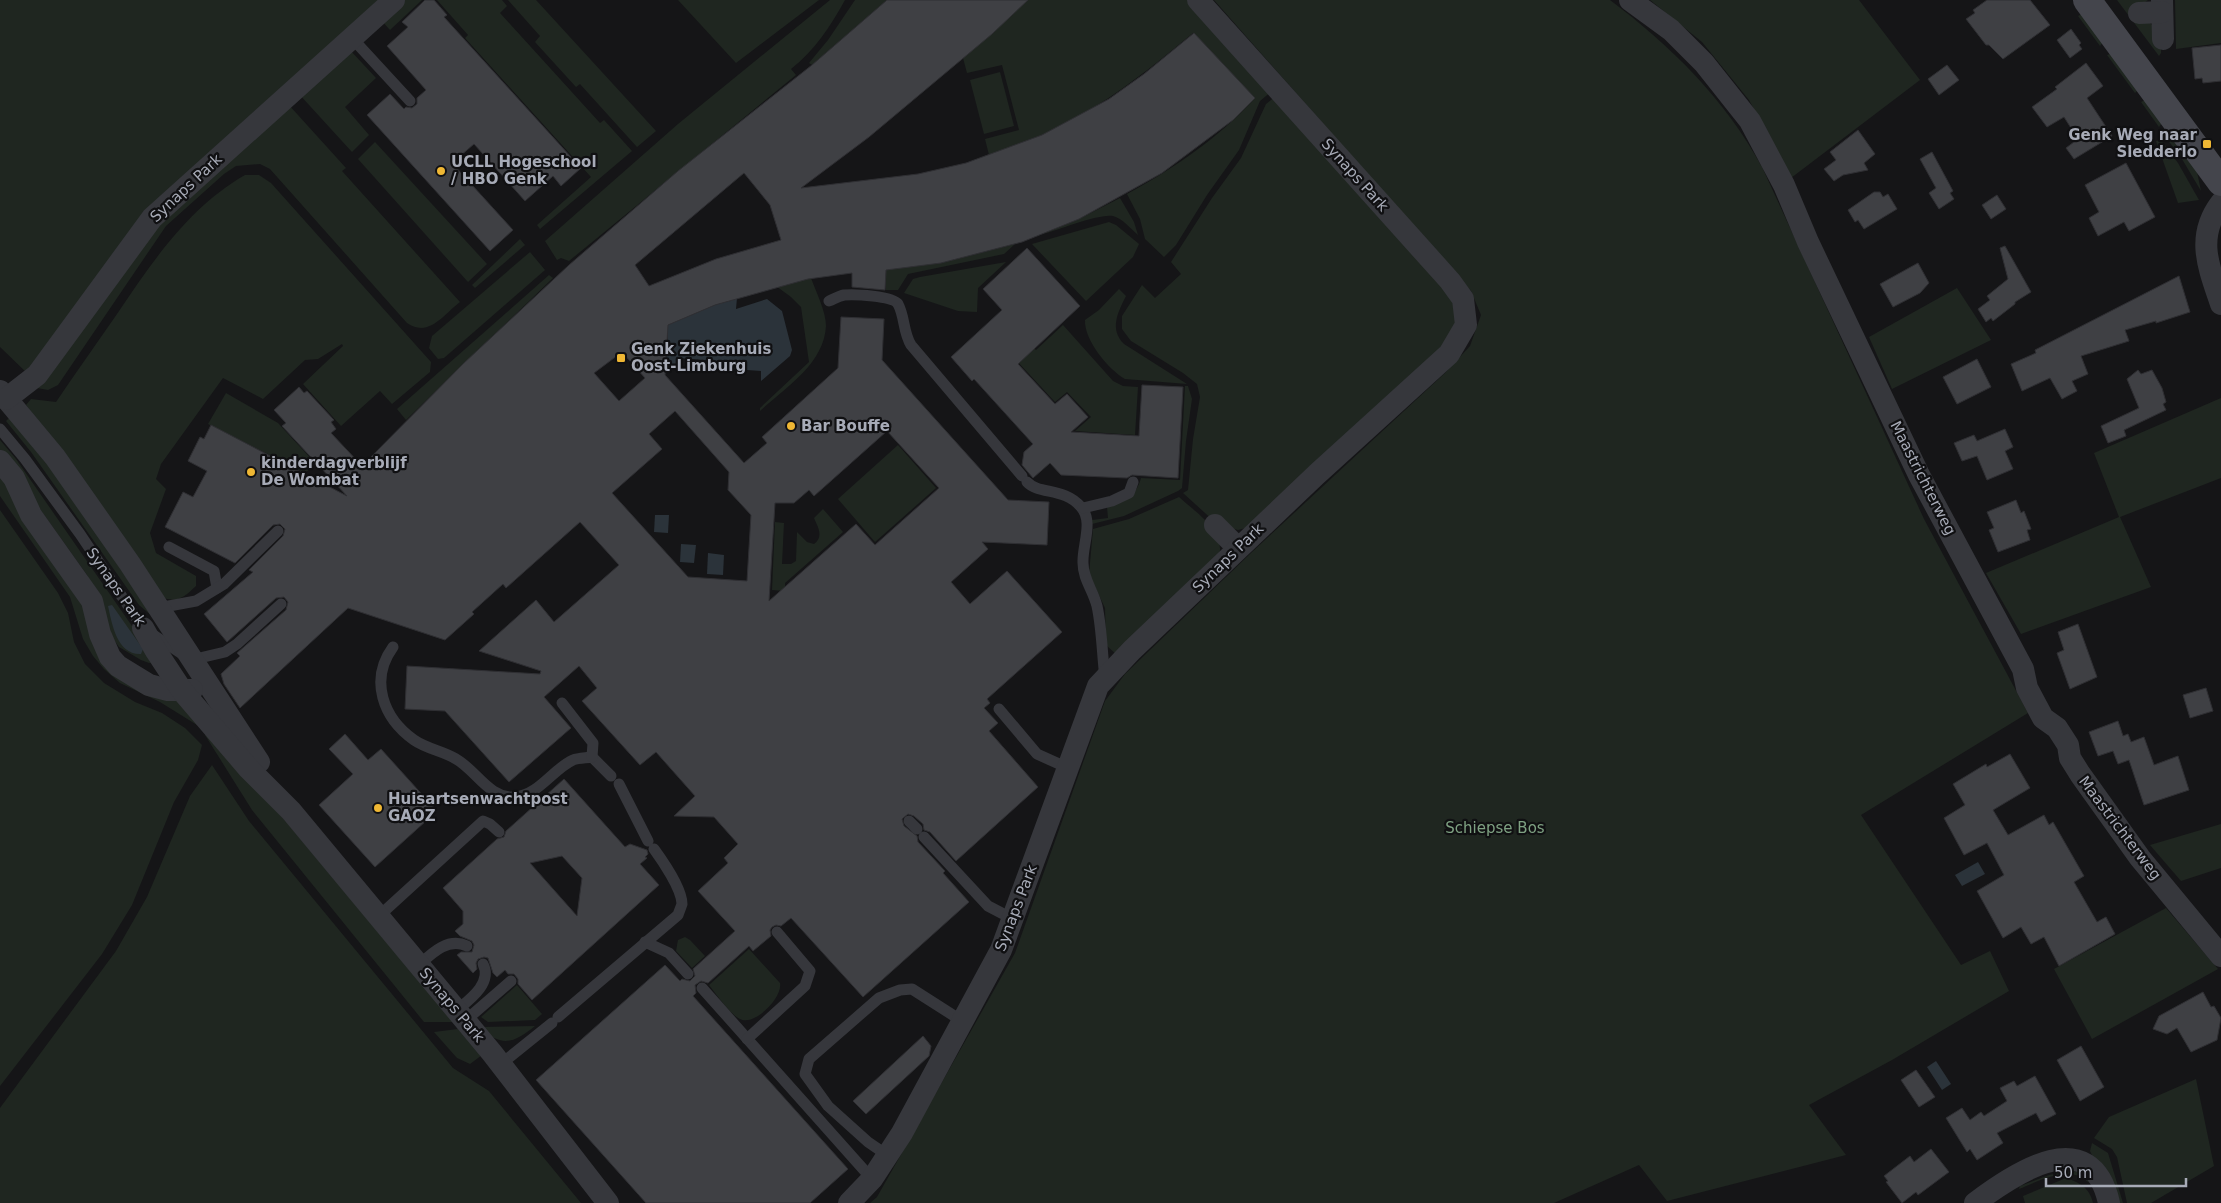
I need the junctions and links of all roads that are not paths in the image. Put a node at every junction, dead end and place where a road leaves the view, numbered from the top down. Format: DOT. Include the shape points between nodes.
graph roads {
  1 [pos="394,0"];
  2 [pos="1198,0"];
  3 [pos="1630,0"];
  4 [pos="2087,0"];
  5 [pos="2162,6"];
  6 [pos="2139,12"];
  7 [pos="352,38"];
  8 [pos="2163,39"];
  9 [pos="410,100"];
  10 [pos="2221,182"];
  11 [pos="2221,203"];
  12 [pos="829,301"];
  13 [pos="2221,304"];
  14 [pos="3,395"];
  15 [pos="0,429"];
  16 [pos="0,461"];
  17 [pos="1134,482"];
  18 [pos="1083,508"];
  19 [pos="1215,525"];
  20 [pos="278,530"];
  21 [pos="169,547"];
  22 [pos="1238,548"];
  23 [pos="217,588"];
  24 [pos="281,604"];
  25 [pos="162,614"];
  26 [pos="144,628"];
  27 [pos="106,647"];
  28 [pos="393,648"];
  29 [pos="191,660"];
  30 [pos="168,670"];
  31 [pos="1105,678"];
  32 [pos="210,687"];
  33 [pos="183,692"];
  34 [pos="562,703"];
  35 [pos="999,709"];
  36 [pos="592,757"];
  37 [pos="1068,768"];
  38 [pos="292,811"];
  39 [pos="917,829"];
  40 [pos="499,832"];
  41 [pos="378,916"];
  42 [pos="1013,919"];
  43 [pos="777,932"];
  44 [pos="645,942"];
  45 [pos="467,946"];
  46 [pos="2221,956"];
  47 [pos="483,964"];
  48 [pos="419,965"];
  49 [pos="688,974"];
  50 [pos="511,981"];
  51 [pos="702,988"];
  52 [pos="461,1016"];
  53 [pos="962,1021"];
  54 [pos="747,1039"];
  55 [pos="501,1064"];
  56 [pos="887,1155"];
  57 [pos="872,1179"];
  58 [pos="608,1203"];
  59 [pos="849,1203"];
  60 [pos="1975,1203"];
  61 [pos="2109,1203"];
  1 -- 7 [label="street, Synaps Park"];
  2 -- 22 [label="street, Synaps Park" via="1450,281 1463,299 1466,325 1449,354"];
  3 -- 46 [label="street, Maastrichterweg" via="1671,30 1704,62 1750,121 1784,185 1919,476 2023,669 2027,688 2043,718 2057,728 2080,774 2140,858"];
  4 -- 10 [label="main road"];
  5 -- 6 [label="street"];
  5 -- 8 [label="street"];
  7 -- 9 [label="lane"];
  7 -- 14 [label="street, Synaps Park" via="152,218 37,376"];
  11 -- 13 [label="street" via="2213,213 2206,257"];
  12 -- 18 [label="lane" via="844,295 896,301 911,345 1024,479 1032,487 1071,497"];
  14 -- 25 [label="street, Synaps Park" via="55,457"];
  15 -- 26 [label="lane, Synaps Park" via="80,534"];
  16 -- 27 [label="street, Synaps Park" via="14,478 31,515 92,601"];
  17 -- 18 [label="lane" via="1129,493"];
  18 -- 31 [label="lane" via="1087,529 1082,560 1100,620"];
  19 -- 22 [label="street"];
  20 -- 23 [label="lane"];
  21 -- 23 [label="lane" via="214,571"];
  22 -- 31 [label="street, Synaps Park"];
  23 -- 25 [label="lane" via="196,601"];
  24 -- 29 [label="lane" via="225,652"];
  25 -- 29 [label="street, Synaps Park"];
  26 -- 29 [label="lane, Synaps Park"];
  26 -- 30 [label="street"];
  27 -- 30 [label="street" via="134,664"];
  27 -- 33 [label="street, Synaps Park" via="118,666 142,680"];
  28 -- 36 [label="lane" via="384,659 381,682 382,700 390,716 414,740 456,758 501,795 515,797 527,794 573,760"];
  29 -- 30 [label="street"];
  29 -- 32 [label="street, Synaps Park"];
  30 -- 33 [label="street"];
  31 -- 37 [label="street, Synaps Park" via="1098,686"];
  32 -- 33 [label="street, Synaps Park"];
  32 -- 38 [label="street, Synaps Park"];
  33 -- 38 [label="street, Synaps Park" via="249,769"];
  34 -- 36 [label="lane" via="593,743"];
  35 -- 37 [label="lane" via="1037,754"];
  36 -- 44 [label="lane" via="615,780 679,893 682,904 678,915"];
  37 -- 42 [label="street, Synaps Park"];
  38 -- 41 [label="street, Synaps Park"];
  39 -- 42 [label="lane" via="988,906"];
  40 -- 41 [label="lane" via="483,821"];
  41 -- 48 [label="street, Synaps Park"];
  42 -- 53 [label="street, Synaps Park" via="1001,950"];
  43 -- 54 [label="lane" via="810,970 805,986"];
  44 -- 49 [label="lane" via="669,953"];
  44 -- 55 [label="lane"];
  45 -- 48 [label="lane" via="453,943 440,947"];
  47 -- 52 [label="lane" via="485,976 480,988"];
  48 -- 52 [label="street, Synaps Park"];
  50 -- 52 [label="lane"];
  51 -- 54 [label="lane"];
  52 -- 55 [label="street, Synaps Park"];
  53 -- 56 [label="street, Synaps Park"];
  53 -- 56 [label="lane" via="912,989 900,990 879,998 809,1059 805,1074 828,1106"];
  54 -- 57 [label="lane"];
  55 -- 58 [label="street, Synaps Park"];
  56 -- 57 [label="street, Synaps Park"];
  57 -- 59 [label="street, Synaps Park"];
  60 -- 61 [label="street" via="2021,1173 2054,1159 2078,1161 2095,1170 2106,1189"];
}
